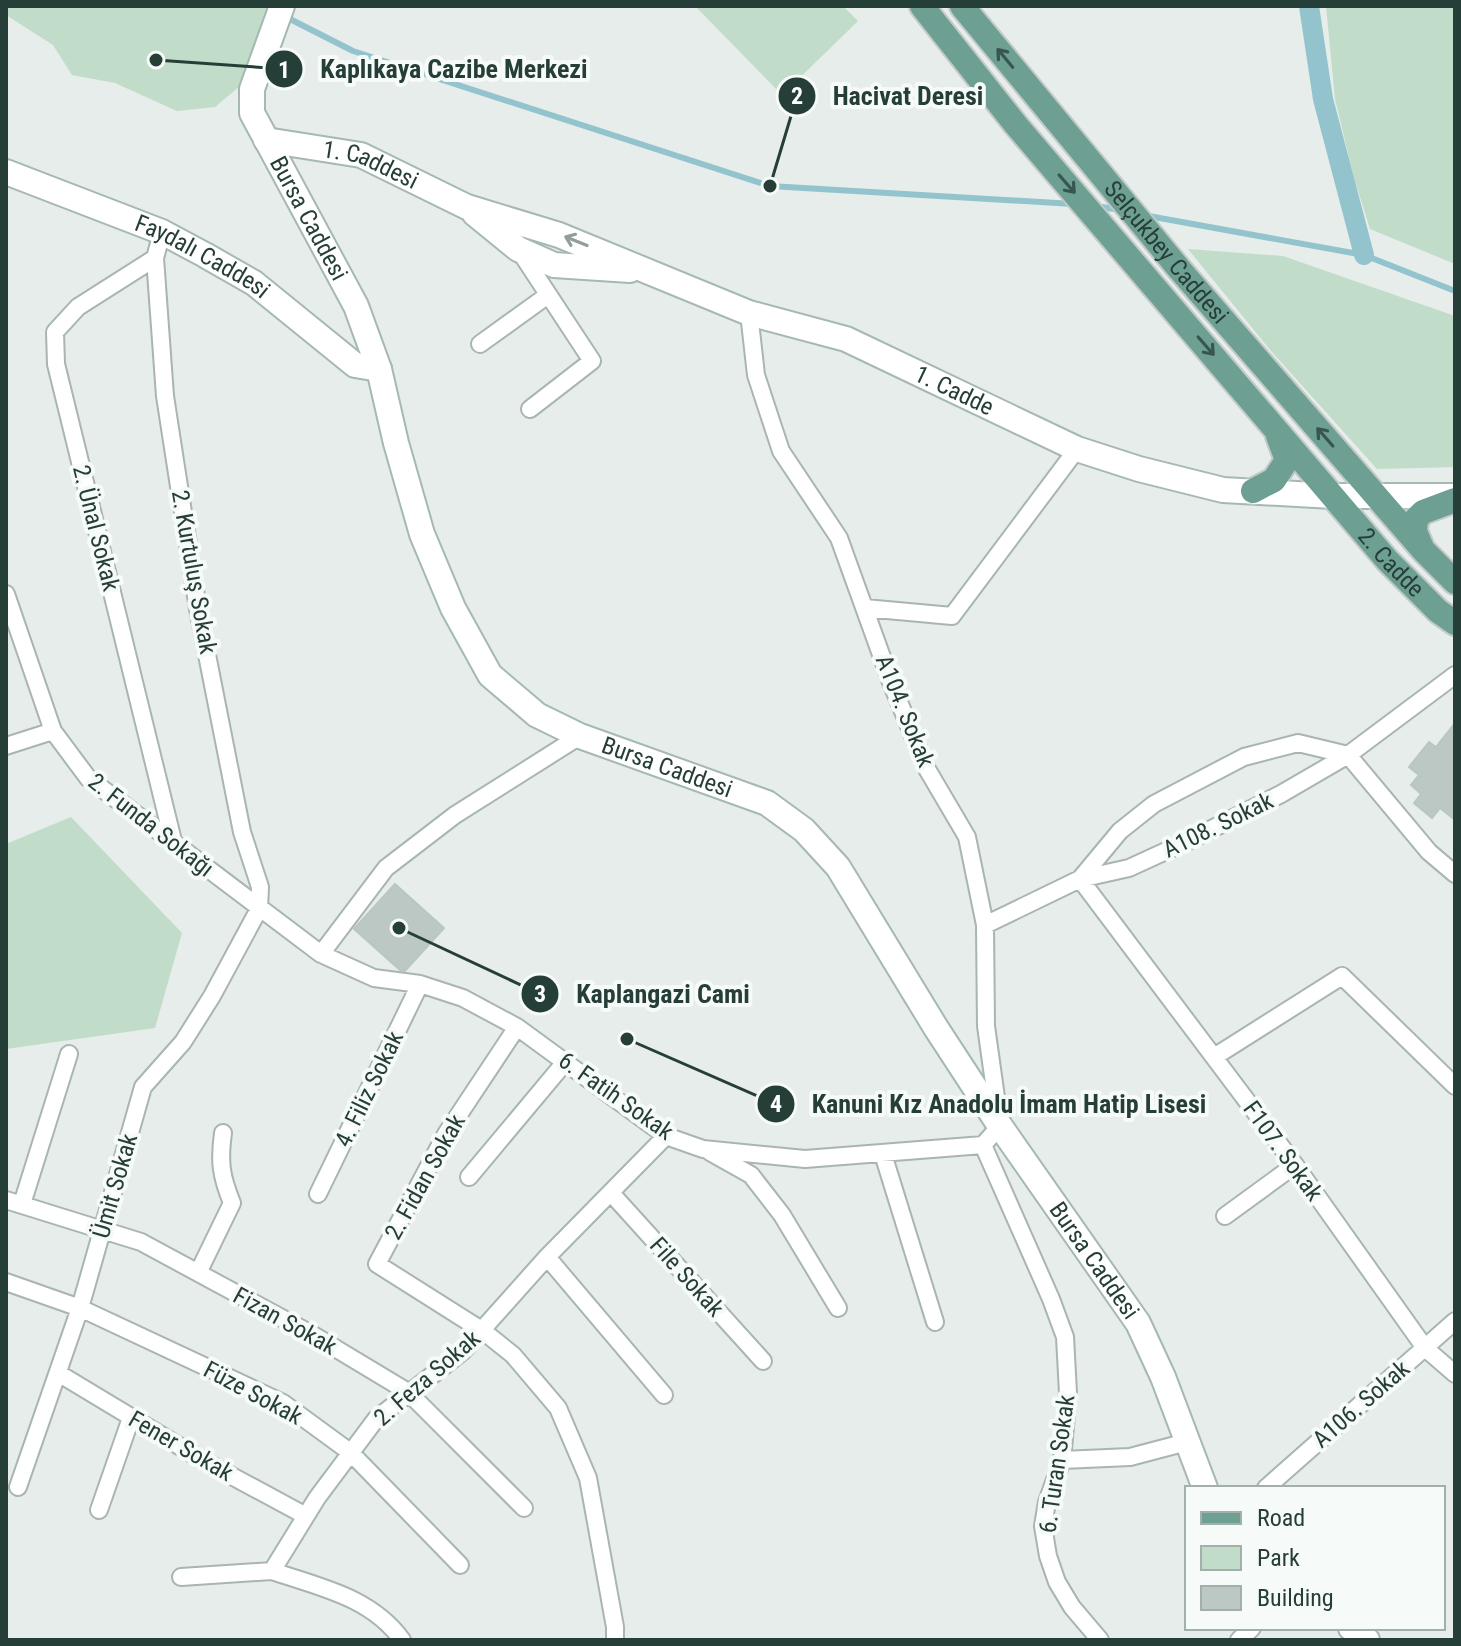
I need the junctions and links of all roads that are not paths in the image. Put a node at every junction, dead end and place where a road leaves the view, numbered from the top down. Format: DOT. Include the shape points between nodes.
graph roads {
  1 [pos="282,6"];
  2 [pos="964,9"];
  3 [pos="930,15"];
  4 [pos="266,140"];
  5 [pos="6,172"];
  6 [pos="467,207"];
  7 [pos="162,232"];
  8 [pos="518,249"];
  9 [pos="155,258"];
  10 [pos="648,271"];
  11 [pos="548,295"];
  12 [pos="749,313"];
  13 [pos="480,344"];
  14 [pos="379,369"];
  15 [pos="530,409"];
  16 [pos="1269,420"];
  17 [pos="1077,449"];
  18 [pos="1253,491"];
  19 [pos="1333,496"];
  20 [pos="1376,496"];
  21 [pos="1455,498"];
  22 [pos="1423,550"];
  23 [pos="1455,582"];
  24 [pos="6,594"];
  25 [pos="865,608"];
  26 [pos="1455,623"];
  27 [pos="12,631"];
  28 [pos="1455,675"];
  29 [pos="53,731"];
  30 [pos="580,736"];
  31 [pos="6,746"];
  32 [pos="1348,755"];
  33 [pos="174,845"];
  34 [pos="1455,874"];
  35 [pos="1080,879"];
  36 [pos="259,909"];
  37 [pos="985,925"];
  38 [pos="321,954"];
  39 [pos="420,984"];
  40 [pos="517,1027"];
  41 [pos="69,1054"];
  42 [pos="1214,1057"];
  43 [pos="566,1061"];
  44 [pos="1455,1086"];
  45 [pos="223,1133"];
  46 [pos="666,1136"];
  47 [pos="992,1136"];
  48 [pos="703,1149"];
  49 [pos="883,1154"];
  50 [pos="1295,1165"];
  51 [pos="469,1177"];
  52 [pos="611,1193"];
  53 [pos="318,1194"];
  54 [pos="14,1202"];
  55 [pos="1225,1216"];
  56 [pos="103,1229"];
  57 [pos="547,1257"];
  58 [pos="198,1273"];
  59 [pos="6,1282"];
  60 [pos="80,1308"];
  61 [pos="838,1308"];
  62 [pos="1455,1321"];
  63 [pos="935,1322"];
  64 [pos="483,1331"];
  65 [pos="1425,1348"];
  66 [pos="763,1361"];
  67 [pos="58,1373"];
  68 [pos="1455,1374"];
  69 [pos="408,1392"];
  70 [pos="664,1395"];
  71 [pos="131,1418"];
  72 [pos="1187,1442"];
  73 [pos="350,1452"];
  74 [pos="1062,1460"];
  75 [pos="1204,1486"];
  76 [pos="1268,1486"];
  77 [pos="18,1487"];
  78 [pos="524,1508"];
  79 [pos="99,1510"];
  80 [pos="306,1516"];
  81 [pos="460,1565"];
  82 [pos="272,1571"];
  83 [pos="181,1577"];
  84 [pos="402,1640"];
  85 [pos="615,1640"];
  86 [pos="1100,1640"];
  1 -- 4 [label="main road, Bursa Caddesi" via="252,89 252,113"];
  2 -- 3 [label="main road"];
  20 -- 2 [label="main road, Selçukbey Caddesi, one-way"];
  3 -- 16 [label="main road, Selçukbey Caddesi, one-way" via="1016,125"];
  4 -- 6 [label="main road, 1. Caddesi" via="361,155"];
  4 -- 14 [label="main road, Bursa Caddesi" via="356,306"];
  5 -- 7 [label="main road, Faydalı Caddesi"];
  6 -- 8 [label="main road"];
  10 -- 6 [label="main road, 1. Cadde, one-way" via="559,235"];
  7 -- 9 [label="street, 2. Kurtuluş Sokak"];
  7 -- 14 [label="main road, Faydalı Caddesi" via="254,283 355,365"];
  8 -- 10 [label="main road" via="554,265"];
  8 -- 11 [label="street"];
  9 -- 33 [label="street, 2. Ünal Sokak" via="78,307 55,332 55,353"];
  9 -- 36 [label="street, 2. Kurtuluş Sokak" via="165,396 198,609 242,832 260,887"];
  10 -- 12 [label="main road, 1. Cadde"];
  11 -- 13 [label="street"];
  11 -- 15 [label="street" via="592,361"];
  12 -- 17 [label="main road, 1. Cadde" via="846,339"];
  12 -- 25 [label="street, A104. Sokak" via="756,375 781,451 839,538"];
  14 -- 30 [label="main road, Bursa Caddesi" via="422,534 453,608 490,675 537,715"];
  16 -- 18 [label="main road" via="1287,460 1274,480"];
  16 -- 19 [label="main road, Selçukbey Caddesi"];
  17 -- 18 [label="main road, 1. Cadde" via="1223,490"];
  17 -- 25 [label="street" via="952,616"];
  18 -- 19 [label="main road, 1. Cadde"];
  19 -- 20 [label="main road, 1. Cadde"];
  19 -- 26 [label="main road, 2. Cadde" via="1387,560"];
  20 -- 21 [label="main road, 1. Cadde"];
  20 -- 22 [label="main road, 2. Cadde"];
  21 -- 22 [label="main road" via="1416,519"];
  22 -- 23 [label="main road, 2. Cadde"];
  24 -- 27 [label="street, 2. Funda Sokağı"];
  25 -- 37 [label="street, A104. Sokak" via="927,769 967,837"];
  27 -- 29 [label="street, 2. Funda Sokağı"];
  28 -- 32 [label="street, A108. Sokak"];
  29 -- 31 [label="street"];
  29 -- 33 [label="street, 2. Funda Sokağı" via="88,778"];
  30 -- 38 [label="street" via="455,815 386,868"];
  30 -- 47 [label="main road, Bursa Caddesi" via="767,803 804,830 838,867 936,1028"];
  32 -- 34 [label="street" via="1429,852"];
  32 -- 35 [label="street, A108. Sokak" via="1190,840 1129,868"];
  32 -- 35 [label="street, A108. Sokak" via="1298,743 1244,757 1154,804 1120,831"];
  33 -- 36 [label="street, 2. Funda Sokağı"];
  35 -- 37 [label="street, A108. Sokak"];
  35 -- 42 [label="street, F107. Sokak"];
  36 -- 38 [label="street, 6. Fatih Sokak"];
  36 -- 56 [label="street, Ümit Sokak" via="190,1030 143,1087"];
  37 -- 47 [label="street, A104. Sokak"];
  38 -- 39 [label="street, 6. Fatih Sokak" via="374,978"];
  39 -- 40 [label="street, 6. Fatih Sokak" via="463,998"];
  39 -- 53 [label="street, 4. Filiz Sokak"];
  40 -- 43 [label="street, 6. Fatih Sokak"];
  40 -- 64 [label="street, 2. Fidan Sokak" via="446,1134 377,1264"];
  41 -- 54 [label="street"];
  42 -- 44 [label="street" via="1342,976"];
  42 -- 50 [label="street, F107. Sokak"];
  43 -- 46 [label="street, 6. Fatih Sokak"];
  43 -- 51 [label="street"];
  45 -- 58 [label="street" via="222,1179 232,1203"];
  46 -- 48 [label="street, 6. Fatih Sokak"];
  46 -- 52 [label="street, 2. Feza Sokak"];
  47 -- 49 [label="street, 6. Fatih Sokak"];
  47 -- 72 [label="main road, Bursa Caddesi" via="1138,1323"];
  47 -- 74 [label="street, 6. Turan Sokak" via="1065,1337 1068,1393"];
  48 -- 49 [label="street, 6. Fatih Sokak" via="805,1159"];
  48 -- 61 [label="street" via="751,1175 782,1215"];
  49 -- 63 [label="street"];
  50 -- 55 [label="street"];
  50 -- 65 [label="street, F107. Sokak"];
  52 -- 57 [label="street, 2. Feza Sokak"];
  52 -- 66 [label="street, File Sokak"];
  54 -- 56 [label="street, Fizan Sokak"];
  56 -- 58 [label="street, Fizan Sokak" via="141,1242"];
  56 -- 60 [label="street, Ümit Sokak"];
  57 -- 64 [label="street, 2. Feza Sokak"];
  57 -- 70 [label="street"];
  58 -- 69 [label="street, Fizan Sokak"];
  59 -- 60 [label="street, Füze Sokak"];
  60 -- 67 [label="street, Ümit Sokak"];
  60 -- 73 [label="street, Füze Sokak" via="283,1403"];
  62 -- 65 [label="street, A106. Sokak"];
  64 -- 69 [label="street, 2. Feza Sokak"];
  64 -- 85 [label="street" via="513,1355 558,1408 588,1478"];
  65 -- 68 [label="street, F107. Sokak"];
  65 -- 76 [label="street, A106. Sokak"];
  67 -- 71 [label="street, Fener Sokak"];
  67 -- 77 [label="street, Ümit Sokak"];
  69 -- 73 [label="street, 2. Feza Sokak" via="376,1419"];
  69 -- 78 [label="street, Fizan Sokak"];
  71 -- 79 [label="street"];
  71 -- 80 [label="street, Fener Sokak"];
  72 -- 74 [label="street" via="1130,1457"];
  72 -- 75 [label="main road, Bursa Caddesi"];
  73 -- 80 [label="street, 2. Feza Sokak"];
  73 -- 81 [label="street, Füze Sokak"];
  74 -- 86 [label="street, 6. Turan Sokak" via="1043,1526 1048,1556 1072,1607"];
  80 -- 82 [label="street, 2. Feza Sokak"];
  82 -- 83 [label="street"];
  82 -- 84 [label="street" via="353,1598 390,1624"];
}
